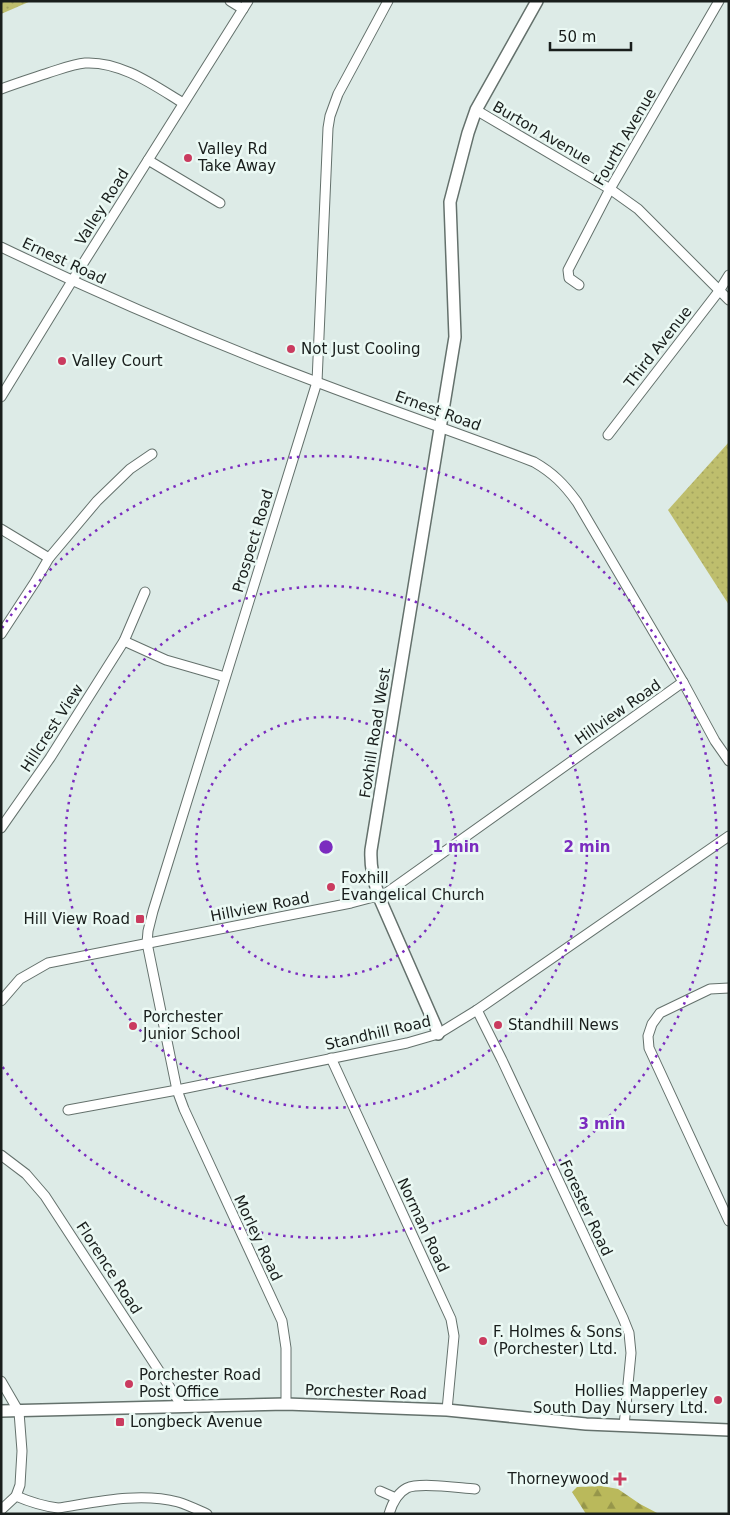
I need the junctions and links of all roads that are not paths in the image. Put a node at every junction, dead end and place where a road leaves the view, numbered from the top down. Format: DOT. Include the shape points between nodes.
graph roads {
  1 [pos="230,1"];
  2 [pos="388,1"];
  3 [pos="537,1"];
  4 [pos="719,1"];
  5 [pos="245,5"];
  6 [pos="1,89"];
  7 [pos="183,103"];
  8 [pos="476,110"];
  9 [pos="148,160"];
  10 [pos="610,189"];
  11 [pos="220,202"];
  12 [pos="1,247"];
  13 [pos="729,276"];
  14 [pos="72,281"];
  15 [pos="579,285"];
  16 [pos="720,291"];
  17 [pos="729,300"];
  18 [pos="317,382"];
  19 [pos="1,397"];
  20 [pos="441,427"];
  21 [pos="608,435"];
  22 [pos="152,454"];
  23 [pos="1,529"];
  24 [pos="49,558"];
  25 [pos="145,592"];
  26 [pos="1,634"];
  27 [pos="124,641"];
  28 [pos="225,677"];
  29 [pos="683,682"];
  30 [pos="729,761"];
  31 [pos="1,828"];
  32 [pos="729,836"];
  33 [pos="379,897"];
  34 [pos="147,943"];
  35 [pos="729,988"];
  36 [pos="1,1001"];
  37 [pos="477,1010"];
  38 [pos="438,1034"];
  39 [pos="331,1058"];
  40 [pos="177,1090"];
  41 [pos="68,1110"];
  42 [pos="1,1155"];
  43 [pos="729,1221"];
  44 [pos="1,1381"];
  45 [pos="286,1404"];
  46 [pos="182,1406"];
  47 [pos="448,1410"];
  48 [pos="1,1411"];
  49 [pos="19,1412"];
  50 [pos="624,1426"];
  51 [pos="729,1430"];
  52 [pos="475,1489"];
  53 [pos="380,1491"];
  54 [pos="16,1496"];
  55 [pos="396,1498"];
  56 [pos="1,1510"];
  57 [pos="207,1514"];
  58 [pos="389,1514"];
  1 -- 5 [label="street, Valley Road"];
  2 -- 18 [label="street, Prospect Road" via="338,94 330,116"];
  3 -- 8 [label="street, Foxhill Road West"];
  4 -- 10 [label="street, Fourth Avenue"];
  5 -- 7 [label="street, Valley Road"];
  6 -- 7 [label="street" via="68,66 88,63 132,74"];
  7 -- 9 [label="street, Valley Road"];
  8 -- 10 [label="street, Burton Avenue"];
  8 -- 20 [label="street, Foxhill Road West" via="450,202 455,337"];
  9 -- 11 [label="street, Valley Road"];
  9 -- 14 [label="street, Valley Road"];
  10 -- 15 [label="street, Fourth Avenue" via="568,270 569,278"];
  10 -- 16 [label="street, Burton Avenue" via="638,209"];
  12 -- 14 [label="street, Ernest Road"];
  13 -- 16 [label="street, Third Avenue"];
  14 -- 18 [label="street, Ernest Road"];
  14 -- 19 [label="street, Valley Road"];
  16 -- 17 [label="street, Burton Avenue"];
  16 -- 21 [label="street, Third Avenue"];
  18 -- 20 [label="street, Ernest Road"];
  18 -- 28 [label="street, Prospect Road"];
  20 -- 29 [label="street, Ernest Road" via="534,462 550,471 565,486"];
  20 -- 33 [label="street, Foxhill Road West" via="371,850 372,871"];
  22 -- 24 [label="street" via="130,469 97,501"];
  23 -- 24 [label="street"];
  24 -- 26 [label="street"];
  25 -- 27 [label="street, Hillcrest View"];
  27 -- 28 [label="street" via="166,660"];
  27 -- 31 [label="street, Hillcrest View"];
  28 -- 34 [label="street, Prospect Road" via="153,911"];
  29 -- 30 [label="street, Ernest Road"];
  29 -- 33 [label="street, Hillview Road"];
  32 -- 37 [label="street, Standhill Road"];
  33 -- 34 [label="street, Hillview Road"];
  33 -- 38 [label="street, Foxhill Road West"];
  34 -- 36 [label="street, Hillview Road" via="48,963 20,979"];
  34 -- 40 [label="street, Prospect Road"];
  35 -- 43 [label="street" via="710,989 660,1013 648,1036 649,1048"];
  37 -- 38 [label="street, Standhill Road"];
  37 -- 50 [label="street, Forester Road" via="629,1333 631,1353"];
  38 -- 39 [label="street, Standhill Road"];
  39 -- 40 [label="street, Standhill Road"];
  39 -- 47 [label="street, Norman Road" via="451,1319 454,1336"];
  40 -- 41 [label="street, Standhill Road"];
  40 -- 45 [label="street, Morley Road" via="193,1132 282,1321 286,1348"];
  42 -- 46 [label="street, Florence Road" via="26,1174 46,1196"];
  44 -- 49 [label="street"];
  45 -- 46 [label="street, Porchester Road"];
  45 -- 47 [label="street, Porchester Road"];
  46 -- 49 [label="street, Porchester Road"];
  47 -- 50 [label="street, Porchester Road"];
  48 -- 49 [label="street, Porchester Road"];
  49 -- 54 [label="street" via="22,1477"];
  50 -- 51 [label="street, Porchester Road"];
  52 -- 55 [label="street" via="409,1487"];
  53 -- 55 [label="street"];
  54 -- 56 [label="street"];
  54 -- 57 [label="street" via="45,1507 58,1508 138,1498 160,1499"];
  55 -- 58 [label="street"];
}
